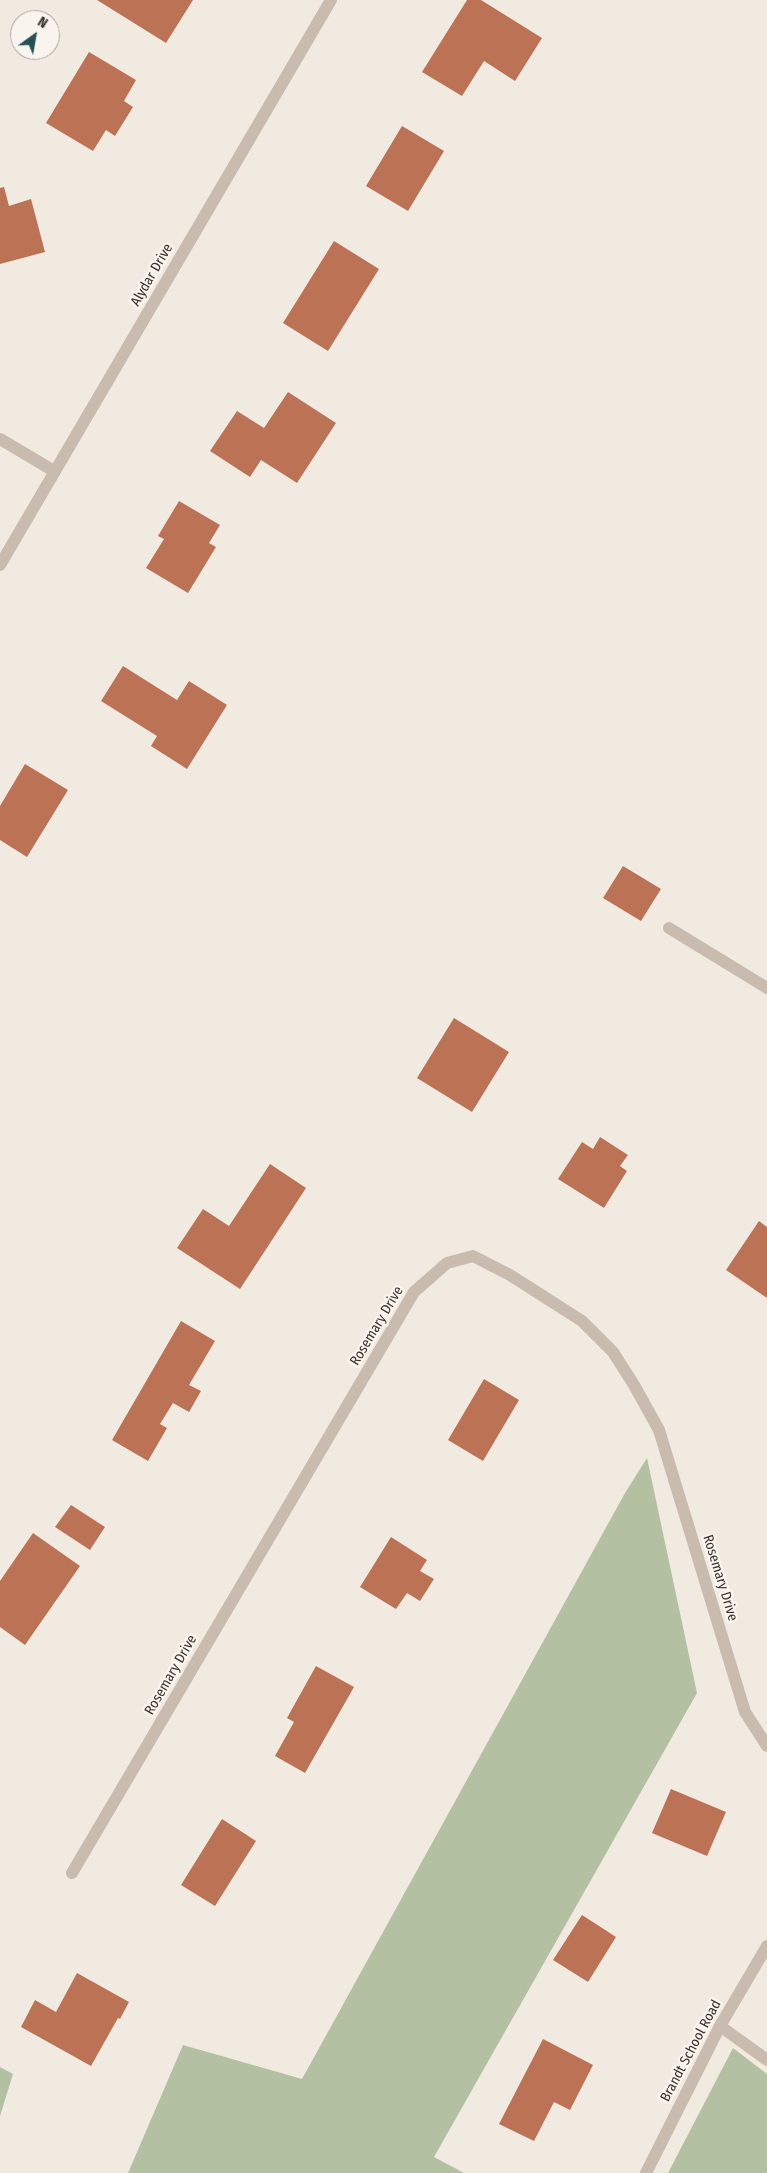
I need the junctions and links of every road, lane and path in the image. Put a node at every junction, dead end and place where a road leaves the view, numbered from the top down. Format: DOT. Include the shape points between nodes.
graph roads {
  1 [pos="331,0"];
  2 [pos="0,439"];
  3 [pos="54,471"];
  4 [pos="0,565"];
  5 [pos="669,928"];
  6 [pos="767,988"];
  7 [pos="767,1746"];
  8 [pos="72,1873"];
  9 [pos="767,1946"];
  10 [pos="720,2026"];
  11 [pos="767,2060"];
  12 [pos="646,2173"];
  1 -- 3 [label="street, Alydar Drive"];
  2 -- 3 [label="street"];
  3 -- 4 [label="street, Alydar Drive"];
  5 -- 6 [label="street"];
  7 -- 8 [label="street, Rosemary Drive" via="745,1712 659,1430 634,1385 613,1352 582,1321 510,1275 473,1256 447,1263 414,1292"];
  9 -- 10 [label="street, Brandt School Road"];
  10 -- 11 [label="street"];
  10 -- 12 [label="street, Brandt School Road"];
}
